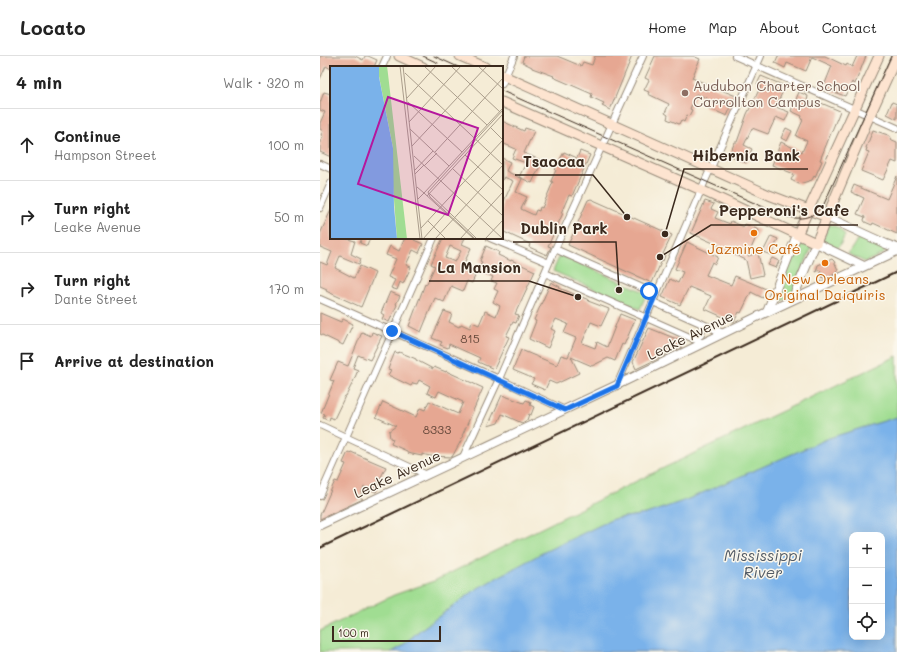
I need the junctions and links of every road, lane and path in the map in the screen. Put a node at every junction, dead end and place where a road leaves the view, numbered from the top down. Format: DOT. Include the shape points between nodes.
graph roads {
  1 [pos="387,56"];
  2 [pos="398,56"];
  3 [pos="460,56"];
  4 [pos="514,56"];
  5 [pos="643,56"];
  6 [pos="735,56"];
  7 [pos="761,56"];
  8 [pos="879,56"];
  9 [pos="897,56"];
  10 [pos="757,65"];
  11 [pos="382,66"];
  12 [pos="421,66"];
  13 [pos="483,66"];
  14 [pos="894,67"];
  15 [pos="503,78"];
  16 [pos="503,102"];
  17 [pos="855,109"];
  18 [pos="870,116"];
  19 [pos="612,124"];
  20 [pos="897,128"];
  21 [pos="602,146"];
  22 [pos="320,164"];
  23 [pos="711,168"];
  24 [pos="330,169"];
  25 [pos="330,185"];
  26 [pos="701,190"];
  27 [pos="320,208"];
  28 [pos="810,210"];
  29 [pos="827,217"];
  30 [pos="797,235"];
  31 [pos="434,239"];
  32 [pos="492,239"];
  33 [pos="816,243"];
  34 [pos="555,249"];
  35 [pos="897,249"];
  36 [pos="549,265"];
  37 [pos="864,266"];
  38 [pos="545,273"];
  39 [pos="656,294"];
  40 [pos="320,299"];
  41 [pos="792,300"];
  42 [pos="653,302"];
  43 [pos="767,312"];
  44 [pos="646,317"];
  45 [pos="700,323"];
  46 [pos="392,331"];
  47 [pos="723,334"];
  48 [pos="692,339"];
  49 [pos="703,343"];
  50 [pos="499,379"];
  51 [pos="617,386"];
  52 [pos="565,410"];
  53 [pos="320,425"];
  54 [pos="345,436"];
  55 [pos="463,457"];
  56 [pos="427,475"];
  57 [pos="320,496"];
  58 [pos="320,525"];
  1 -- 11 [label="street"];
  2 -- 12 [label="main road"];
  3 -- 13 [label="main road"];
  4 -- 15 [label="street"];
  5 -- 19 [label="street"];
  6 -- 10 [label="street"];
  7 -- 10 [label="street"];
  8 -- 17 [label="main road"];
  9 -- 14 [label="main road"];
  10 -- 17 [label="street"];
  10 -- 23 [label="street"];
  14 -- 18 [label="main road"];
  15 -- 19 [label="main road"];
  16 -- 21 [label="main road"];
  17 -- 18 [label="street"];
  17 -- 28 [label="main road"];
  18 -- 20 [label="street"];
  18 -- 29 [label="main road"];
  19 -- 21 [label="street"];
  19 -- 23 [label="main road"];
  21 -- 26 [label="main road"];
  21 -- 34 [label="street"];
  22 -- 24 [label="street"];
  23 -- 26 [label="street"];
  23 -- 28 [label="main road"];
  25 -- 27 [label="street"];
  26 -- 30 [label="main road"];
  26 -- 39 [label="street"];
  28 -- 29 [label="main road"];
  28 -- 30 [label="main road"];
  29 -- 33 [label="main road"];
  29 -- 35 [label="street"];
  30 -- 33 [label="main road"];
  30 -- 43 [label="street"];
  31 -- 46 [label="street"];
  32 -- 36 [label="street"];
  33 -- 37 [label="street"];
  33 -- 41 [label="street"];
  34 -- 36 [label="street"];
  34 -- 39 [label="street"];
  35 -- 37 [label="street, Leake Avenue"];
  36 -- 38 [label="street"];
  37 -- 41 [label="street, Leake Avenue"];
  38 -- 44 [label="street"];
  38 -- 50 [label="street"];
  39 -- 42 [label="street"];
  40 -- 46 [label="street"];
  41 -- 43 [label="street, Leake Avenue"];
  42 -- 44 [label="street"];
  42 -- 45 [label="street"];
  43 -- 47 [label="street, Leake Avenue"];
  44 -- 48 [label="street"];
  44 -- 51 [label="street"];
  45 -- 47 [label="street"];
  45 -- 48 [label="street" via="701,334"];
  46 -- 50 [label="street"];
  46 -- 54 [label="street"];
  47 -- 49 [label="street, Leake Avenue"];
  48 -- 49 [label="street"];
  49 -- 51 [label="street, Leake Avenue"];
  50 -- 52 [label="street"];
  50 -- 55 [label="street"];
  51 -- 52 [label="street, Leake Avenue"];
  52 -- 55 [label="street, Leake Avenue"];
  53 -- 54 [label="street"];
  54 -- 56 [label="street"];
  54 -- 57 [label="street"];
  55 -- 56 [label="street, Leake Avenue"];
  56 -- 58 [label="street, Leake Avenue"];
}
